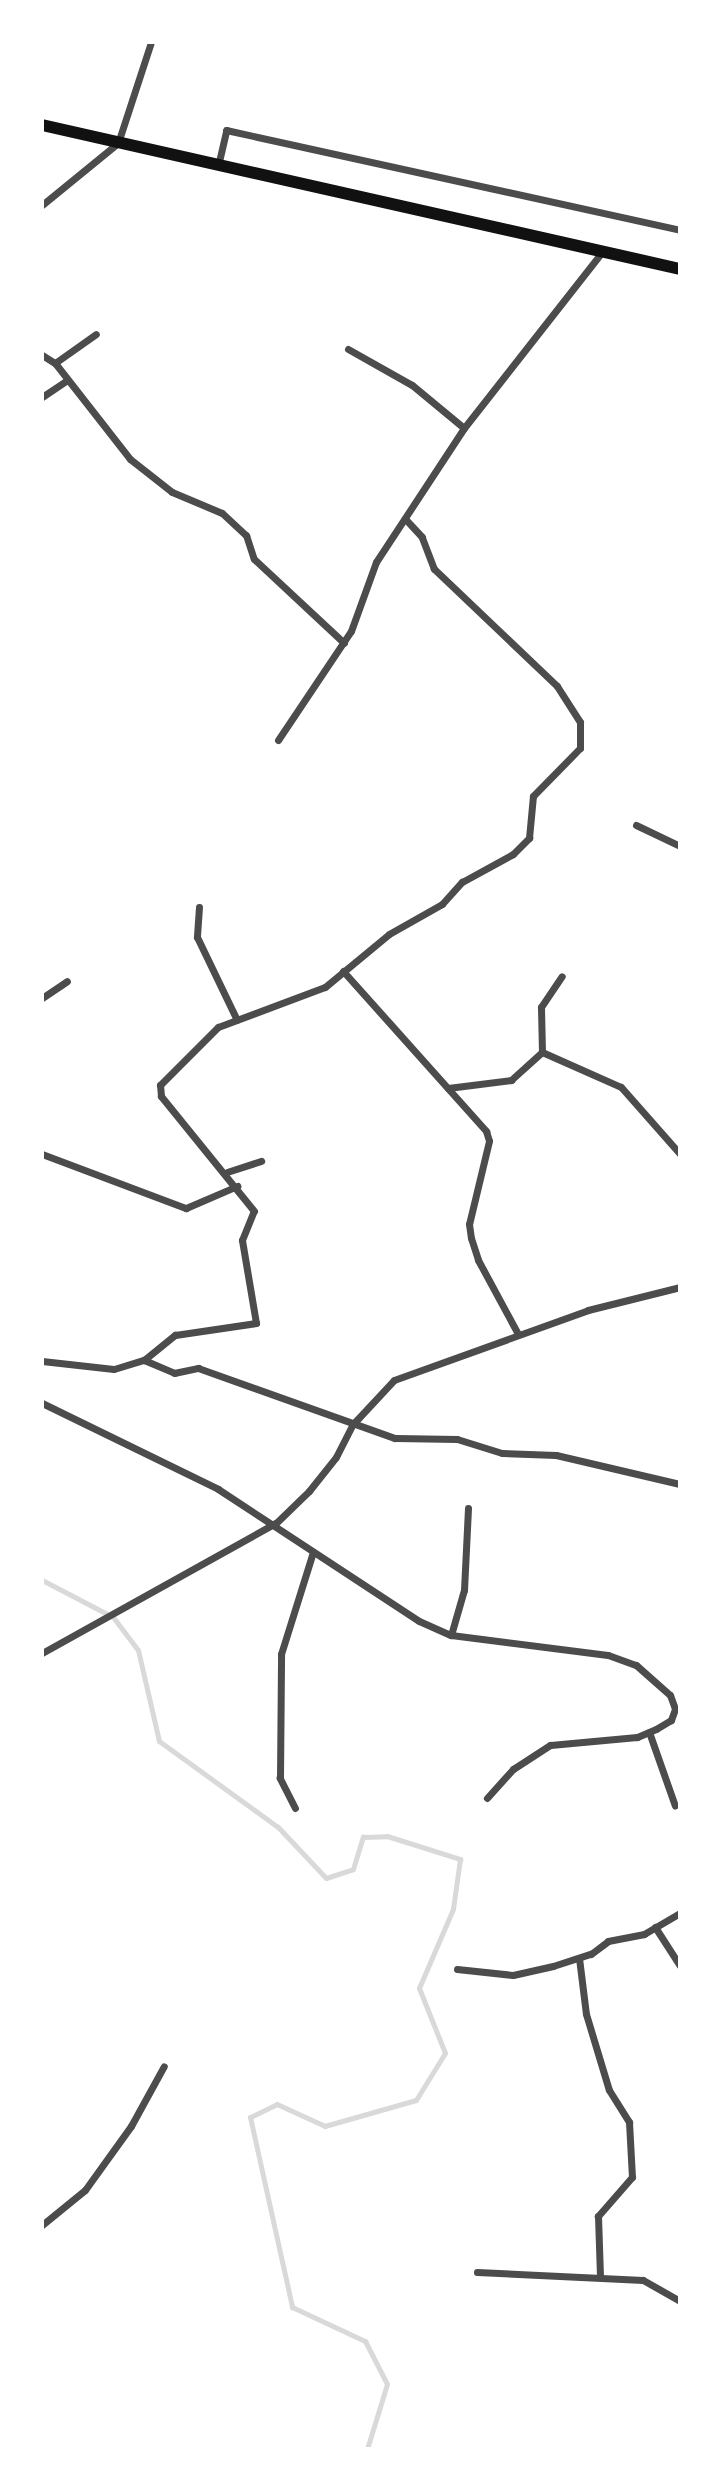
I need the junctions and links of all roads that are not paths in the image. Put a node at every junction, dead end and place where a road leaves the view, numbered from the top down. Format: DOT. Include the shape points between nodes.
graph roads {
  1 [pos="151,42"];
  2 [pos="42,125"];
  3 [pos="118,143"];
  4 [pos="218,168"];
  5 [pos="42,205"];
  6 [pos="680,230"];
  7 [pos="601,253"];
  8 [pos="680,269"];
  9 [pos="96,334"];
  10 [pos="348,349"];
  11 [pos="42,355"];
  12 [pos="55,363"];
  13 [pos="66,381"];
  14 [pos="42,397"];
  15 [pos="464,428"];
  16 [pos="405,519"];
  17 [pos="344,643"];
  18 [pos="278,740"];
  19 [pos="636,825"];
  20 [pos="680,846"];
  21 [pos="199,907"];
  22 [pos="343,971"];
  23 [pos="562,976"];
  24 [pos="67,981"];
  25 [pos="42,998"];
  26 [pos="237,1020"];
  27 [pos="542,1052"];
  28 [pos="448,1088"];
  29 [pos="42,1154"];
  30 [pos="680,1154"];
  31 [pos="261,1161"];
  32 [pos="227,1172"];
  33 [pos="237,1186"];
  34 [pos="680,1287"];
  35 [pos="518,1334"];
  36 [pos="144,1360"];
  37 [pos="42,1361"];
  38 [pos="42,1403"];
  39 [pos="353,1424"];
  40 [pos="680,1484"];
  41 [pos="468,1508"];
  42 [pos="276,1523"];
  43 [pos="313,1552"];
  44 [pos="451,1635"];
  45 [pos="44,1651"];
  46 [pos="649,1732"];
  47 [pos="487,1798"];
  48 [pos="675,1806"];
  49 [pos="295,1808"];
  50 [pos="680,1913"];
  51 [pos="655,1927"];
  52 [pos="579,1958"];
  53 [pos="680,1966"];
  54 [pos="457,1969"];
  55 [pos="164,2066"];
  56 [pos="42,2225"];
  57 [pos="477,2272"];
  58 [pos="600,2276"];
  59 [pos="680,2301"];
  1 -- 3 [label="street"];
  2 -- 3 [label="highway"];
  3 -- 4 [label="highway"];
  3 -- 5 [label="street"];
  4 -- 6 [label="street" via="226,130"];
  4 -- 7 [label="highway"];
  7 -- 8 [label="highway"];
  7 -- 15 [label="street"];
  9 -- 12 [label="street"];
  10 -- 15 [label="street" via="412,385"];
  11 -- 12 [label="street"];
  12 -- 13 [label="street"];
  13 -- 14 [label="street"];
  13 -- 17 [label="street" via="130,459 179,497 222,513 246,535 254,559"];
  15 -- 16 [label="street"];
  16 -- 17 [label="street" via="376,562"];
  16 -- 22 [label="street" via="422,537 434,569 557,686 573,707 582,733 569,761 533,796 533,826 521,846 471,875 431,912 389,934"];
  17 -- 18 [label="street"];
  19 -- 20 [label="street"];
  21 -- 26 [label="street" via="197,937"];
  22 -- 26 [label="street" via="311,995"];
  22 -- 28 [label="street"];
  23 -- 27 [label="street" via="541,1007"];
  24 -- 25 [label="street"];
  26 -- 32 [label="street" via="209,1033 159,1090"];
  27 -- 28 [label="street" via="511,1080"];
  27 -- 30 [label="street" via="621,1087"];
  28 -- 35 [label="street" via="489,1141 469,1224 471,1238"];
  29 -- 33 [label="street" via="186,1208"];
  31 -- 32 [label="street"];
  32 -- 33 [label="street"];
  33 -- 36 [label="street" via="254,1211 242,1240 256,1323 175,1335"];
  34 -- 35 [label="street"];
  35 -- 39 [label="street" via="394,1380"];
  36 -- 37 [label="street" via="95,1369"];
  36 -- 39 [label="street" via="174,1373 198,1368"];
  38 -- 42 [label="street"];
  39 -- 40 [label="street" via="395,1438 457,1439 502,1453 556,1455"];
  39 -- 42 [label="street" via="336,1457"];
  41 -- 44 [label="street" via="464,1590"];
  42 -- 43 [label="street"];
  42 -- 45 [label="street"];
  43 -- 44 [label="street" via="389,1604"];
  43 -- 49 [label="street" via="281,1654 280,1778"];
  44 -- 46 [label="street" via="608,1655 636,1665 670,1695 675,1709 671,1720"];
  46 -- 47 [label="street" via="550,1745 513,1769"];
  46 -- 48 [label="street"];
  50 -- 51 [label="street"];
  51 -- 52 [label="street" via="608,1941"];
  51 -- 53 [label="street"];
  52 -- 54 [label="street" via="513,1975"];
  52 -- 58 [label="street" via="586,2014 609,2090 629,2122 632,2177 598,2216"];
  55 -- 56 [label="street" via="131,2126 85,2190"];
  57 -- 58 [label="street"];
  58 -- 59 [label="street" via="643,2280"];
}
